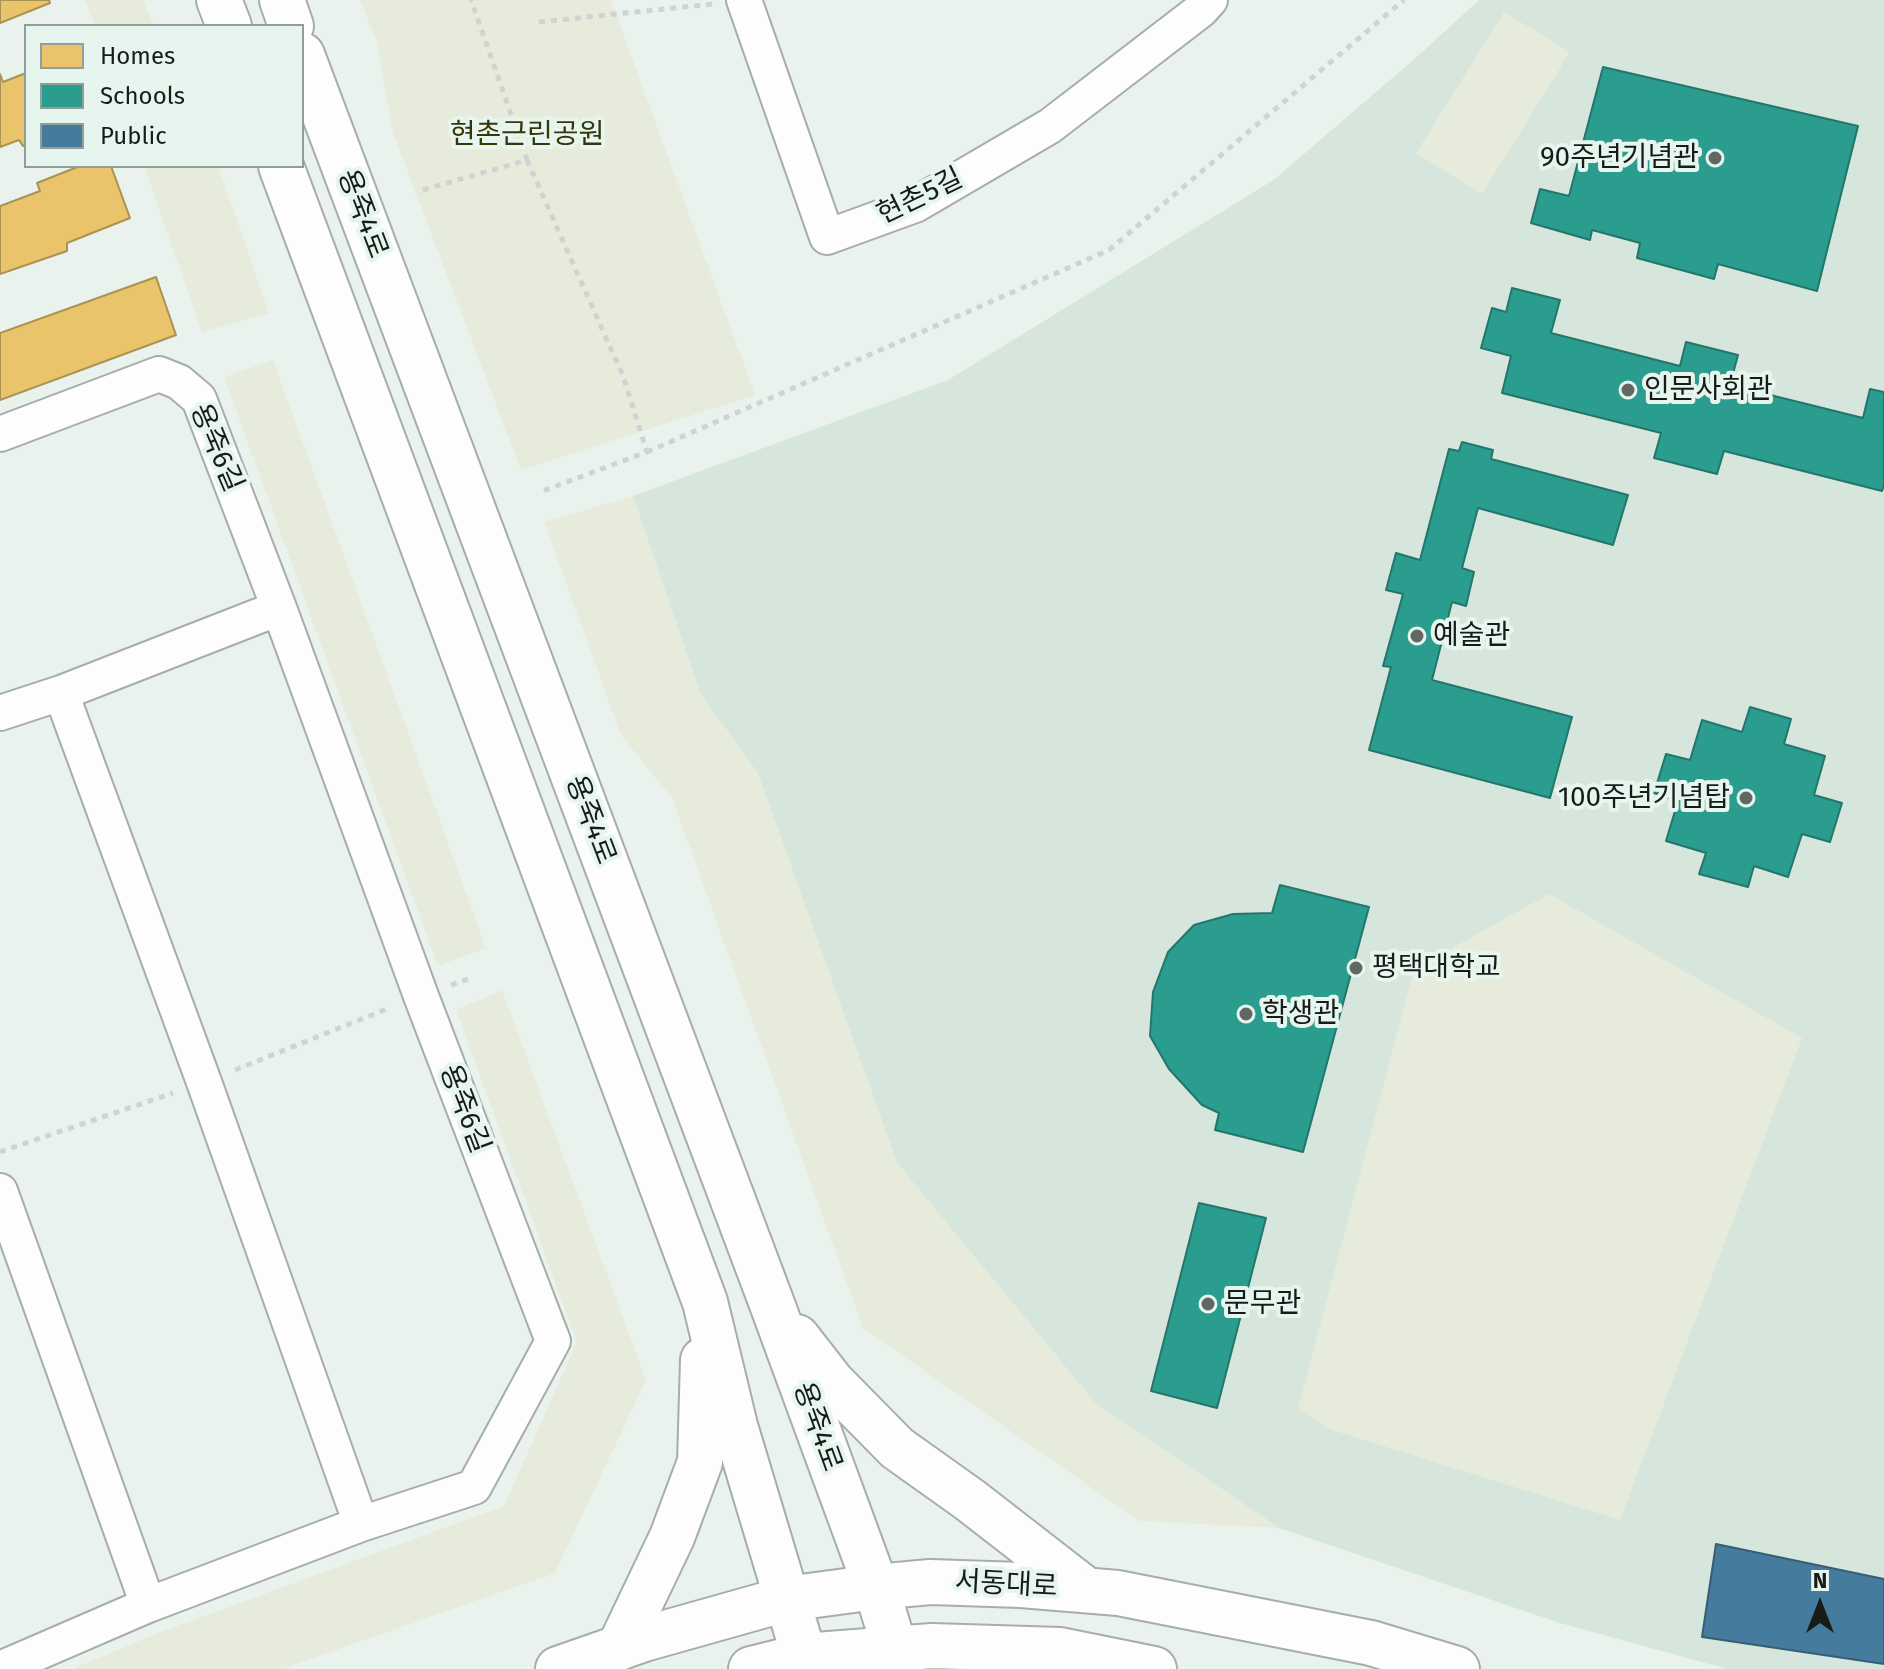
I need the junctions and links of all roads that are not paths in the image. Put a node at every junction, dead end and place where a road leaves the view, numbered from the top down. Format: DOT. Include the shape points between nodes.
graph roads {
  1 [pos="219,0"];
  2 [pos="282,0"];
  3 [pos="745,0"];
  4 [pos="1210,0"];
  5 [pos="228,24"];
  6 [pos="290,24"];
  7 [pos="304,60"];
  8 [pos="282,168"];
  9 [pos="0,434"];
  10 [pos="279,608"];
  11 [pos="61,693"];
  12 [pos="0,713"];
  13 [pos="0,1191"];
  14 [pos="705,1302"];
  15 [pos="772,1304"];
  16 [pos="361,1524"];
  17 [pos="876,1587"];
  18 [pos="1086,1590"];
  19 [pos="786,1599"];
  20 [pos="148,1605"];
  21 [pos="619,1648"];
  22 [pos="898,1659"];
  23 [pos="806,1663"];
  24 [pos="1097,1664"];
  25 [pos="0,1669"];
  26 [pos="558,1669"];
  27 [pos="751,1669"];
  28 [pos="1154,1669"];
  29 [pos="1457,1669"];
  1 -- 5 [label="main road"];
  2 -- 6 [label="main road"];
  3 -- 4 [label="street, 현촌5길" via="827,237 915,205 1050,126"];
  7 -- 15 [label="main road, 용죽4로"];
  8 -- 14 [label="main road, 용죽4로"];
  9 -- 10 [label="street, 용죽6길" via="159,374 179,382 199,399"];
  10 -- 11 [label="street"];
  10 -- 16 [label="street, 용죽6길" via="553,1341 474,1487"];
  11 -- 12 [label="street"];
  11 -- 16 [label="street"];
  13 -- 20 [label="street"];
  14 -- 19 [label="main road, 용죽4로"];
  14 -- 21 [label="main road" via="700,1462 672,1537"];
  15 -- 17 [label="main road, 용죽4로"];
  15 -- 18 [label="main road" via="832,1382 897,1448"];
  16 -- 20 [label="street, 용죽6길"];
  17 -- 18 [label="main road, 서동대로" via="930,1582"];
  17 -- 19 [label="main road, 서동대로"];
  17 -- 22 [label="main road, 용죽4로"];
  18 -- 29 [label="main road, 서동대로" via="1371,1643"];
  19 -- 21 [label="main road, 서동대로"];
  19 -- 23 [label="main road, 용죽4로"];
  20 -- 25 [label="street, 용죽6길"];
  21 -- 26 [label="main road, 서동대로"];
  22 -- 23 [label="main road"];
  22 -- 24 [label="main road" via="932,1646 1060,1650"];
  23 -- 27 [label="main road"];
  24 -- 28 [label="main road"];
}
